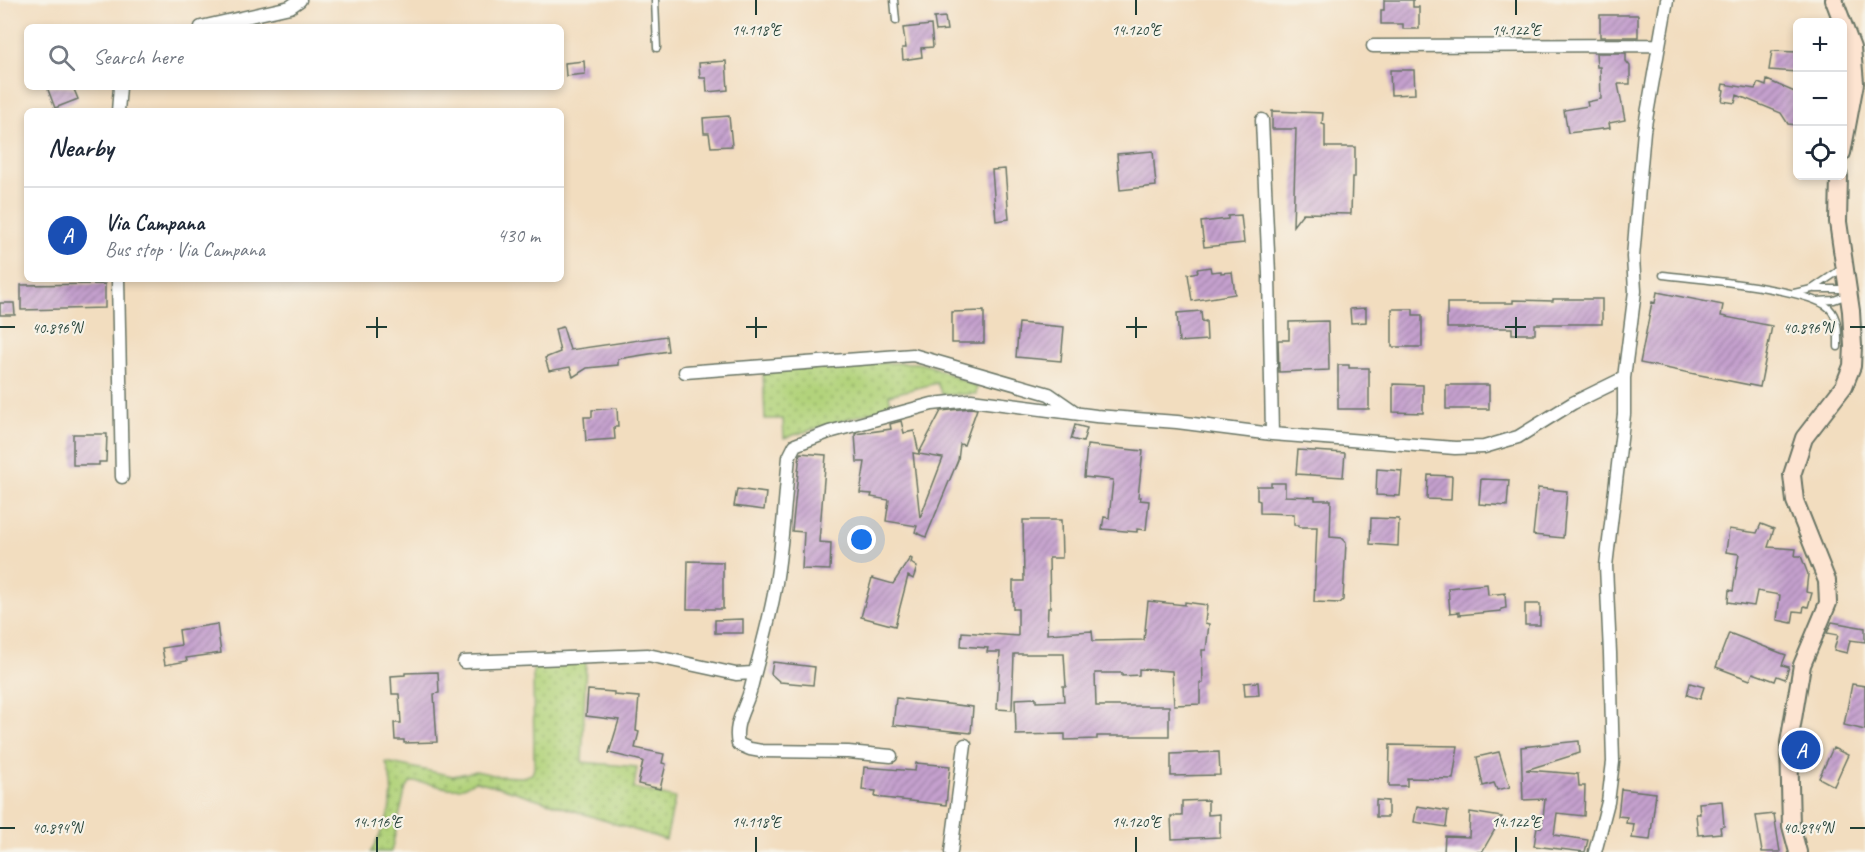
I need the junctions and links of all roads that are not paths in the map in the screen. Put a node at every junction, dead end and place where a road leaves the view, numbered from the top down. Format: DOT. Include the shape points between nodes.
graph roads {
  1 [pos="300,0"];
  2 [pos="655,0"];
  3 [pos="894,0"];
  4 [pos="1667,0"];
  5 [pos="1834,0"];
  6 [pos="896,21"];
  7 [pos="214,24"];
  8 [pos="1658,45"];
  9 [pos="1373,46"];
  10 [pos="657,48"];
  11 [pos="120,90"];
  12 [pos="118,108"];
  13 [pos="1262,120"];
  14 [pos="1847,126"];
  15 [pos="1839,180"];
  16 [pos="1844,267"];
  17 [pos="1663,275"];
  18 [pos="118,282"];
  19 [pos="1812,289"];
  20 [pos="1848,292"];
  21 [pos="1793,293"];
  22 [pos="1814,300"];
  23 [pos="1838,347"];
  24 [pos="686,372"];
  25 [pos="1624,378"];
  26 [pos="1076,413"];
  27 [pos="1272,434"];
  28 [pos="122,477"];
  29 [pos="464,662"];
  30 [pos="753,673"];
  31 [pos="964,746"];
  32 [pos="891,756"];
  33 [pos="951,852"];
  34 [pos="1595,852"];
  35 [pos="1798,852"];
  1 -- 7 [label="street" via="290,7"];
  2 -- 10 [label="lane"];
  3 -- 6 [label="lane"];
  4 -- 8 [label="street"];
  5 -- 14 [label="main road" via="1852,48 1855,83"];
  8 -- 9 [label="street"];
  8 -- 25 [label="street" via="1644,131 1633,257 1635,291"];
  11 -- 12 [label="street"];
  13 -- 27 [label="street"];
  15 -- 16 [label="main road" via="1838,222"];
  16 -- 19 [label="lane"];
  16 -- 20 [label="main road"];
  17 -- 21 [label="lane"];
  18 -- 28 [label="street"];
  19 -- 20 [label="lane" via="1839,288"];
  19 -- 21 [label="lane"];
  20 -- 22 [label="lane" via="1834,300"];
  20 -- 35 [label="main road" via="1852,366 1844,386 1804,438 1792,475 1795,501 1827,581 1828,603 1802,665 1789,743 1791,826"];
  21 -- 22 [label="lane"];
  22 -- 23 [label="lane" via="1828,307 1835,317"];
  24 -- 26 [label="street" via="913,355 1049,394"];
  25 -- 27 [label="street" via="1573,403 1518,438 1484,447"];
  25 -- 34 [label="street" via="1624,414 1606,566 1613,762"];
  26 -- 27 [label="street"];
  26 -- 30 [label="street" via="971,400 932,404 795,445 789,458 777,577"];
  29 -- 30 [label="street" via="648,655 736,674"];
  30 -- 32 [label="street" via="738,722 738,744 761,751"];
  31 -- 33 [label="street"];
}
